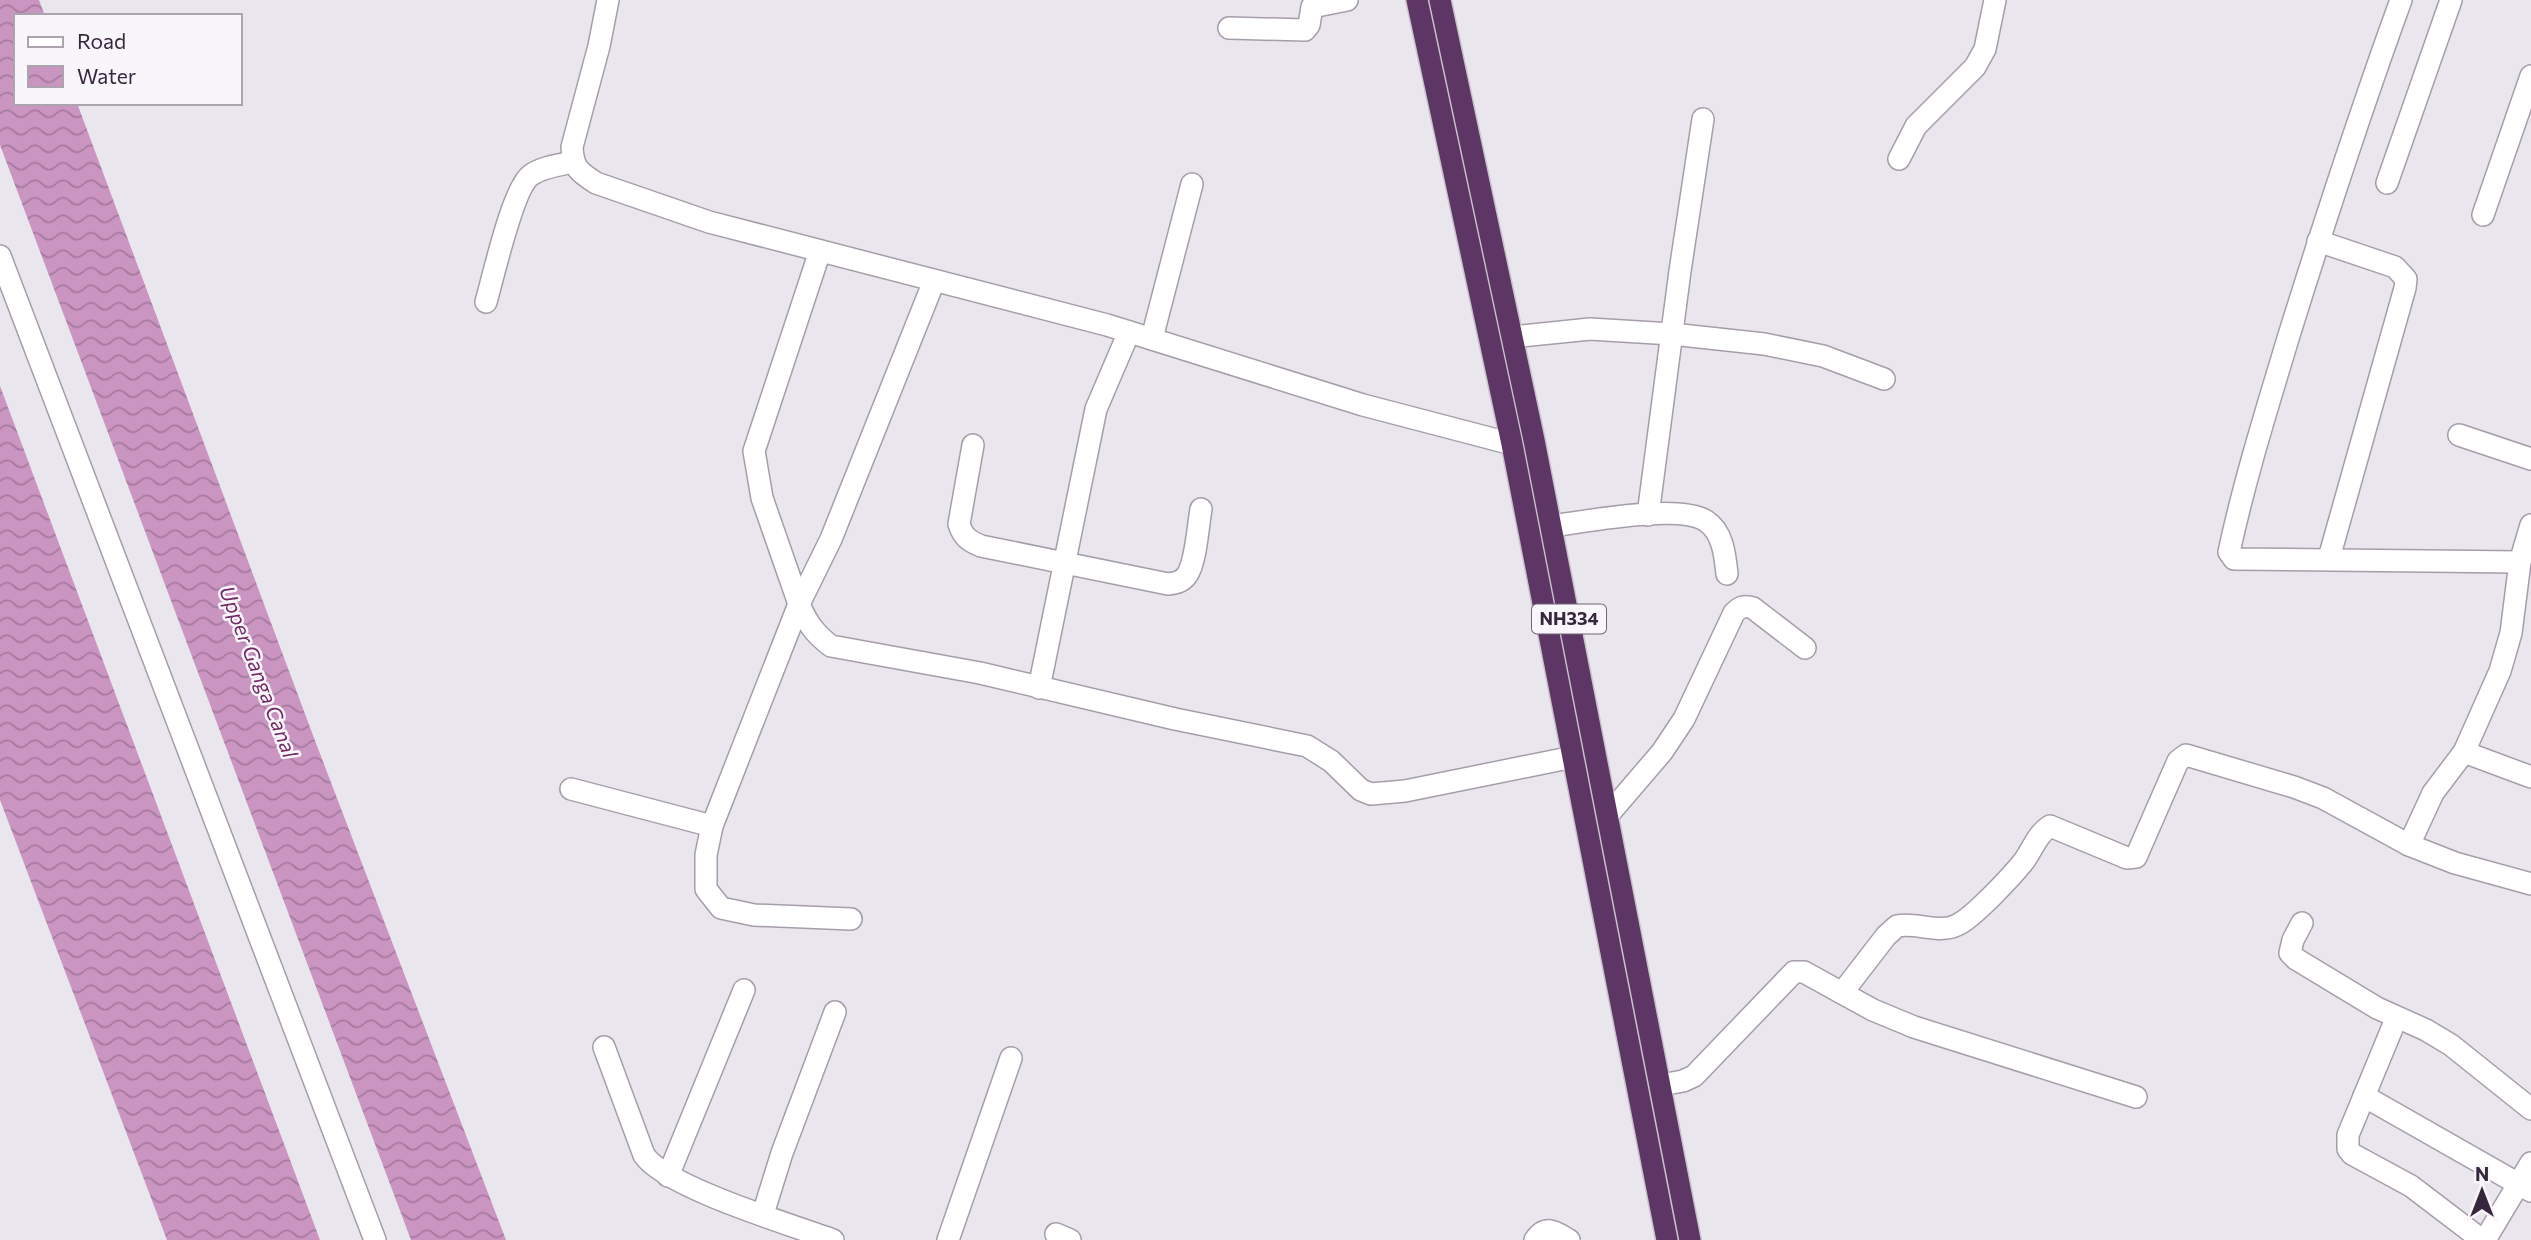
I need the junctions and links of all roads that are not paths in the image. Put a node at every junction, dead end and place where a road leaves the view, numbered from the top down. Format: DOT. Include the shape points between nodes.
graph roads {
  1 [pos="608,0"];
  2 [pos="1347,0"];
  3 [pos="1417,0"];
  4 [pos="1440,0"];
  5 [pos="1995,0"];
  6 [pos="2401,0"];
  7 [pos="2451,0"];
  8 [pos="1229,28"];
  9 [pos="2531,76"];
  10 [pos="1703,119"];
  11 [pos="1899,159"];
  12 [pos="573,162"];
  13 [pos="2387,183"];
  14 [pos="1192,184"];
  15 [pos="2483,215"];
  16 [pos="2318,241"];
  17 [pos="820,251"];
  18 [pos="0,256"];
  19 [pos="934,281"];
  20 [pos="486,302"];
  21 [pos="1129,331"];
  22 [pos="1672,334"];
  23 [pos="1512,337"];
  24 [pos="1152,338"];
  25 [pos="1884,379"];
  26 [pos="2459,435"];
  27 [pos="1512,444"];
  28 [pos="973,445"];
  29 [pos="2531,459"];
  30 [pos="1201,509"];
  31 [pos="1648,515"];
  32 [pos="2531,525"];
  33 [pos="1551,527"];
  34 [pos="2329,558"];
  35 [pos="2520,562"];
  36 [pos="1064,563"];
  37 [pos="1727,574"];
  38 [pos="799,604"];
  39 [pos="1805,648"];
  40 [pos="1039,688"];
  41 [pos="2464,752"];
  42 [pos="1573,757"];
  43 [pos="2531,777"];
  44 [pos="571,789"];
  45 [pos="1608,815"];
  46 [pos="712,826"];
  47 [pos="2409,845"];
  48 [pos="2531,884"];
  49 [pos="852,919"];
  50 [pos="2302,923"];
  51 [pos="744,990"];
  52 [pos="1842,993"];
  53 [pos="835,1012"];
  54 [pos="2396,1019"];
  55 [pos="604,1046"];
  56 [pos="1011,1058"];
  57 [pos="1661,1084"];
  58 [pos="2364,1096"];
  59 [pos="2136,1097"];
  60 [pos="2531,1109"];
  61 [pos="2531,1163"];
  62 [pos="668,1176"];
  63 [pos="2525,1187"];
  64 [pos="763,1214"];
  65 [pos="375,1240"];
  66 [pos="833,1240"];
  67 [pos="948,1240"];
  68 [pos="1535,1240"];
  69 [pos="1569,1240"];
  70 [pos="1667,1240"];
  71 [pos="1690,1240"];
  72 [pos="2483,1240"];
  1 -- 12 [label="street" via="572,147"];
  2 -- 8 [label="street" via="1312,8 1305,30"];
  3 -- 27 [label="highway, NH334"];
  4 -- 23 [label="highway, NH334"];
  5 -- 11 [label="street" via="1984,50 1975,67 1916,126"];
  6 -- 16 [label="street"];
  7 -- 13 [label="street"];
  9 -- 15 [label="street"];
  10 -- 22 [label="street"];
  12 -- 17 [label="street" via="596,183 709,222"];
  12 -- 20 [label="street" via="530,175 522,185"];
  14 -- 24 [label="street"];
  16 -- 34 [label="street" via="2395,267 2406,279"];
  16 -- 34 [label="street" via="2229,552 2234,559"];
  17 -- 19 [label="street"];
  17 -- 38 [label="street" via="754,451 762,498"];
  18 -- 65 [label="street"];
  19 -- 21 [label="street"];
  19 -- 38 [label="street" via="831,539"];
  21 -- 24 [label="street"];
  21 -- 36 [label="street" via="1096,409"];
  22 -- 23 [label="street" via="1590,329"];
  22 -- 25 [label="street" via="1799,350"];
  22 -- 31 [label="street"];
  23 -- 33 [label="highway, NH334"];
  24 -- 27 [label="street" via="1363,405"];
  26 -- 29 [label="street"];
  27 -- 42 [label="highway, NH334"];
  28 -- 36 [label="street" via="959,513 962,534 981,546"];
  30 -- 36 [label="street" via="1191,566 1179,582 1168,584"];
  31 -- 33 [label="street"];
  31 -- 37 [label="street" via="1690,514 1706,521 1724,549"];
  32 -- 35 [label="street"];
  33 -- 45 [label="highway, NH334"];
  34 -- 35 [label="street"];
  35 -- 41 [label="street" via="2511,633 2500,671"];
  36 -- 40 [label="street"];
  38 -- 40 [label="street" via="806,622 831,646"];
  38 -- 46 [label="street"];
  39 -- 45 [label="street" via="1753,608 1739,607 1684,719"];
  40 -- 42 [label="street" via="1307,746 1371,794"];
  41 -- 43 [label="street"];
  41 -- 47 [label="street" via="2433,793"];
  42 -- 70 [label="highway, NH334"];
  44 -- 46 [label="street"];
  45 -- 57 [label="highway, NH334"];
  46 -- 49 [label="street" via="706,889 721,908 754,915"];
  47 -- 48 [label="street"];
  47 -- 52 [label="street" via="2294,787 2186,755 2178,761 2136,857 2127,858 2050,826 2006,881 1960,924 1948,928 1897,926"];
  50 -- 54 [label="street" via="2292,940 2290,953 2296,960"];
  51 -- 62 [label="street"];
  52 -- 57 [label="street" via="1804,972 1794,972 1694,1076"];
  52 -- 59 [label="street" via="1914,1027"];
  53 -- 64 [label="street"];
  54 -- 58 [label="street"];
  54 -- 60 [label="street" via="2451,1045"];
  55 -- 62 [label="street" via="644,1155"];
  56 -- 67 [label="street"];
  57 -- 71 [label="highway, NH334"];
  58 -- 63 [label="street"];
  58 -- 72 [label="street" via="2348,1135 2352,1154 2411,1186"];
  61 -- 63 [label="street"];
  62 -- 64 [label="street"];
  63 -- 72 [label="street"];
  64 -- 66 [label="street"];
  68 -- 69 [label="street" via="1548,1230"];
}
